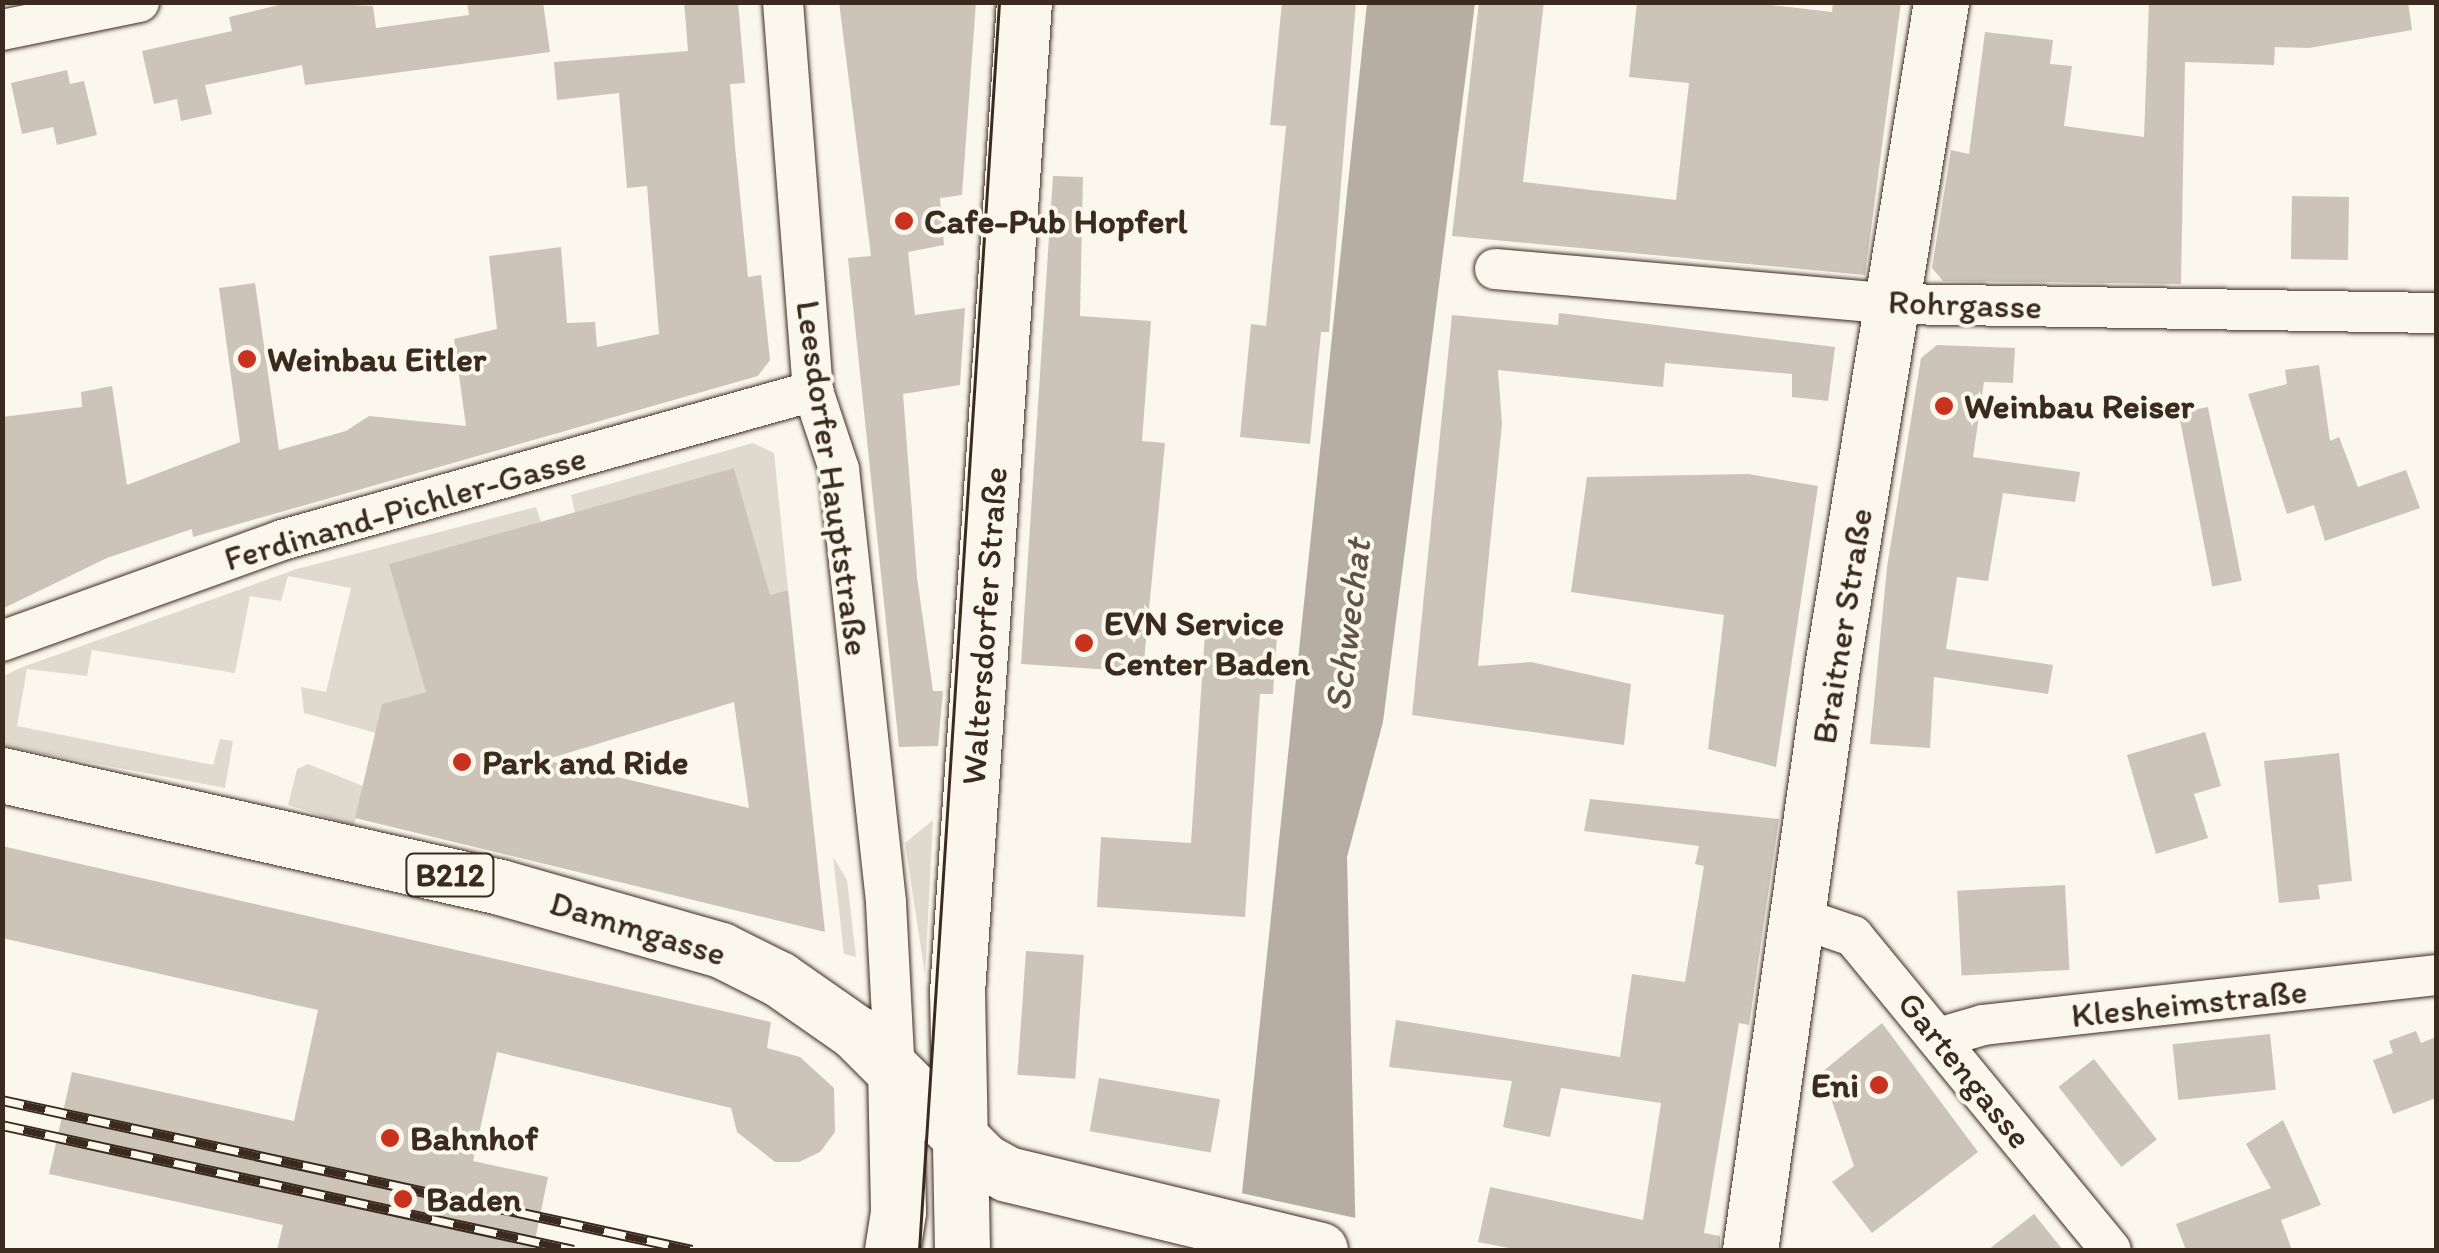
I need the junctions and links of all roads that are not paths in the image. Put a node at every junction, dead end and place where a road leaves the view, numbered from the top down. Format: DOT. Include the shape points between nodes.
graph roads {
  1 [pos="139,2"];
  2 [pos="783,2"];
  3 [pos="1024,2"];
  4 [pos="1942,2"];
  5 [pos="2,30"];
  6 [pos="1495,269"];
  7 [pos="1895,304"];
  8 [pos="2436,313"];
  9 [pos="813,391"];
  10 [pos="2,641"];
  11 [pos="2,775"];
  12 [pos="1800,918"];
  13 [pos="2436,975"];
  14 [pos="1942,1037"];
  15 [pos="895,1073"];
  16 [pos="960,1137"];
  17 [pos="892,1250"];
  18 [pos="962,1250"];
  19 [pos="1320,1250"];
  20 [pos="1750,1250"];
  21 [pos="2111,1250"];
  1 -- 5 [label="street"];
  2 -- 9 [label="street, Leesdorfer Hauptstraße"];
  3 -- 16 [label="main road, Waltersdorfer Straße" via="957,992"];
  4 -- 7 [label="main road, Braitner Straße"];
  6 -- 7 [label="street, Rohrgasse"];
  7 -- 8 [label="street, Rohrgasse"];
  7 -- 12 [label="main road, Braitner Straße" via="1832,668"];
  9 -- 10 [label="street, Ferdinand-Pichler-Gasse" via="282,540"];
  9 -- 15 [label="street, Leesdorfer Hauptstraße" via="839,469 886,903"];
  11 -- 15 [label="main road, Dammgasse / B212" via="661,929 779,979 855,1032"];
  12 -- 14 [label="street, Gartengasse" via="1852,936"];
  12 -- 20 [label="main road, Braitner Straße"];
  13 -- 14 [label="street, Klesheimstraße" via="1983,1025"];
  14 -- 21 [label="street, Gartengasse"];
  15 -- 16 [label="main road, Dammgasse / B212"];
  15 -- 17 [label="main road" via="898,1211"];
  16 -- 18 [label="main road, Waltersdorfer Straße"];
  16 -- 19 [label="main road, Dammgasse / B212" via="1007,1174"];
}
